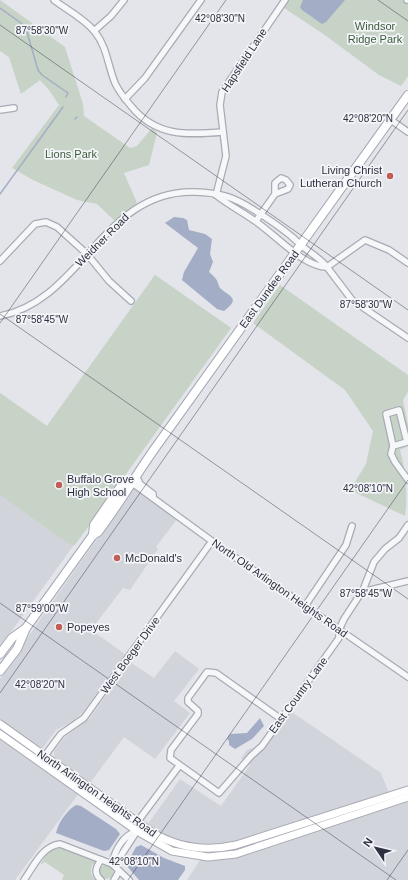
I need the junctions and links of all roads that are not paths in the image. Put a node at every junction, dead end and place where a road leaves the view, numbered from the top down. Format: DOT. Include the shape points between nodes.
graph roads {
  1 [pos="54,0"];
  2 [pos="124,0"];
  3 [pos="201,0"];
  4 [pos="285,0"];
  5 [pos="94,31"];
  6 [pos="408,95"];
  7 [pos="125,99"];
  8 [pos="14,108"];
  9 [pos="0,110"];
  10 [pos="391,120"];
  11 [pos="223,132"];
  12 [pos="408,132"];
  13 [pos="275,194"];
  14 [pos="216,195"];
  15 [pos="262,214"];
  16 [pos="256,221"];
  17 [pos="298,249"];
  18 [pos="87,254"];
  19 [pos="0,261"];
  20 [pos="408,263"];
  21 [pos="327,267"];
  22 [pos="131,301"];
  23 [pos="0,316"];
  24 [pos="408,338"];
  25 [pos="393,446"];
  26 [pos="136,475"];
  27 [pos="408,480"];
  28 [pos="131,482"];
  29 [pos="153,498"];
  30 [pos="408,525"];
  31 [pos="352,526"];
  32 [pos="212,541"];
  33 [pos="408,581"];
  34 [pos="362,592"];
  35 [pos="305,606"];
  36 [pos="26,628"];
  37 [pos="339,630"];
  38 [pos="0,654"];
  39 [pos="0,671"];
  40 [pos="408,677"];
  41 [pos="281,719"];
  42 [pos="0,724"];
  43 [pos="0,734"];
  44 [pos="42,759"];
  45 [pos="179,766"];
  46 [pos="408,790"];
  47 [pos="408,797"];
  48 [pos="138,822"];
  49 [pos="137,830"];
  50 [pos="101,860"];
  51 [pos="112,864"];
  52 [pos="119,871"];
  53 [pos="24,880"];
  54 [pos="101,880"];
  55 [pos="114,880"];
  56 [pos="129,880"];
  1 -- 5 [label="street"];
  2 -- 5 [label="street"];
  3 -- 7 [label="street" via="145,78"];
  4 -- 11 [label="street, Hapsfield Lane" via="222,92 220,105"];
  5 -- 7 [label="street" via="104,46 116,84"];
  6 -- 10 [label="main road, East Dundee Road"];
  7 -- 11 [label="street" via="143,119 162,130 202,134"];
  8 -- 9 [label="street"];
  10 -- 12 [label="street"];
  10 -- 17 [label="main road, East Dundee Road"];
  11 -- 14 [label="street, Hapsfield Lane" via="226,156"];
  13 -- 15 [label="street"];
  14 -- 15 [label="street, Weidner Road" via="226,195"];
  14 -- 16 [label="street, Weidner Road"];
  14 -- 18 [label="street, Weidner Road" via="175,193 151,200 132,210"];
  15 -- 16 [label="street"];
  15 -- 17 [label="street, Weidner Road" via="288,233"];
  16 -- 17 [label="street, Weidner Road"];
  17 -- 21 [label="street" via="323,261"];
  17 -- 21 [label="street" via="320,267"];
  17 -- 26 [label="main road, East Dundee Road"];
  18 -- 19 [label="street" via="58,227 46,222 31,227"];
  18 -- 22 [label="street" via="109,281"];
  18 -- 23 [label="street, Weidner Road" via="49,294 28,308"];
  20 -- 21 [label="street" via="389,250 365,240"];
  21 -- 24 [label="street" via="352,300"];
  25 -- 25 [label="street" via="386,414 399,410 407,442"];
  25 -- 27 [label="street" via="391,454"];
  26 -- 28 [label="main road, East Dundee Road"];
  26 -- 29 [label="street, North Old Arlington Heights Road" via="142,485 153,494"];
  28 -- 29 [label="street, North Old Arlington Heights Road"];
  28 -- 36 [label="main road, East Dundee Road" via="117,506"];
  29 -- 32 [label="street, North Old Arlington Heights Road"];
  30 -- 34 [label="street, East Country Lane" via="400,538 384,549 374,562"];
  31 -- 35 [label="street" via="346,545"];
  32 -- 35 [label="street, North Old Arlington Heights Road"];
  32 -- 44 [label="street, West Boeger Drive" via="84,718 62,734"];
  33 -- 34 [label="street"];
  34 -- 37 [label="street, East Country Lane"];
  35 -- 37 [label="street, North Old Arlington Heights Road"];
  36 -- 38 [label="main road, East Dundee Road" via="12,638"];
  36 -- 39 [label="main road, East Dundee Road" via="17,648"];
  37 -- 40 [label="street, North Old Arlington Heights Road"];
  37 -- 41 [label="street, East Country Lane" via="339,638"];
  41 -- 45 [label="street, East Country Lane" via="262,746 250,756 219,793"];
  41 -- 45 [label="street" via="216,673 206,672 188,698 188,702 198,714 170,752 171,760"];
  42 -- 44 [label="main road, North Arlington Heights Road"];
  43 -- 44 [label="main road, North Arlington Heights Road"];
  44 -- 48 [label="main road, North Arlington Heights Road"];
  44 -- 49 [label="main road, North Arlington Heights Road"];
  45 -- 48 [label="street"];
  46 -- 48 [label="main road, North Arlington Heights Road" via="236,845 219,848 176,844 153,833"];
  47 -- 49 [label="main road, North Arlington Heights Road" via="246,852 224,856 208,857 177,852"];
  48 -- 49 [label="street"];
  49 -- 51 [label="street" via="120,857"];
  50 -- 51 [label="street"];
  50 -- 53 [label="street" via="69,846 52,845 44,851"];
  50 -- 54 [label="street" via="96,868"];
  51 -- 52 [label="street"];
  52 -- 55 [label="street"];
  52 -- 56 [label="street"];
}
